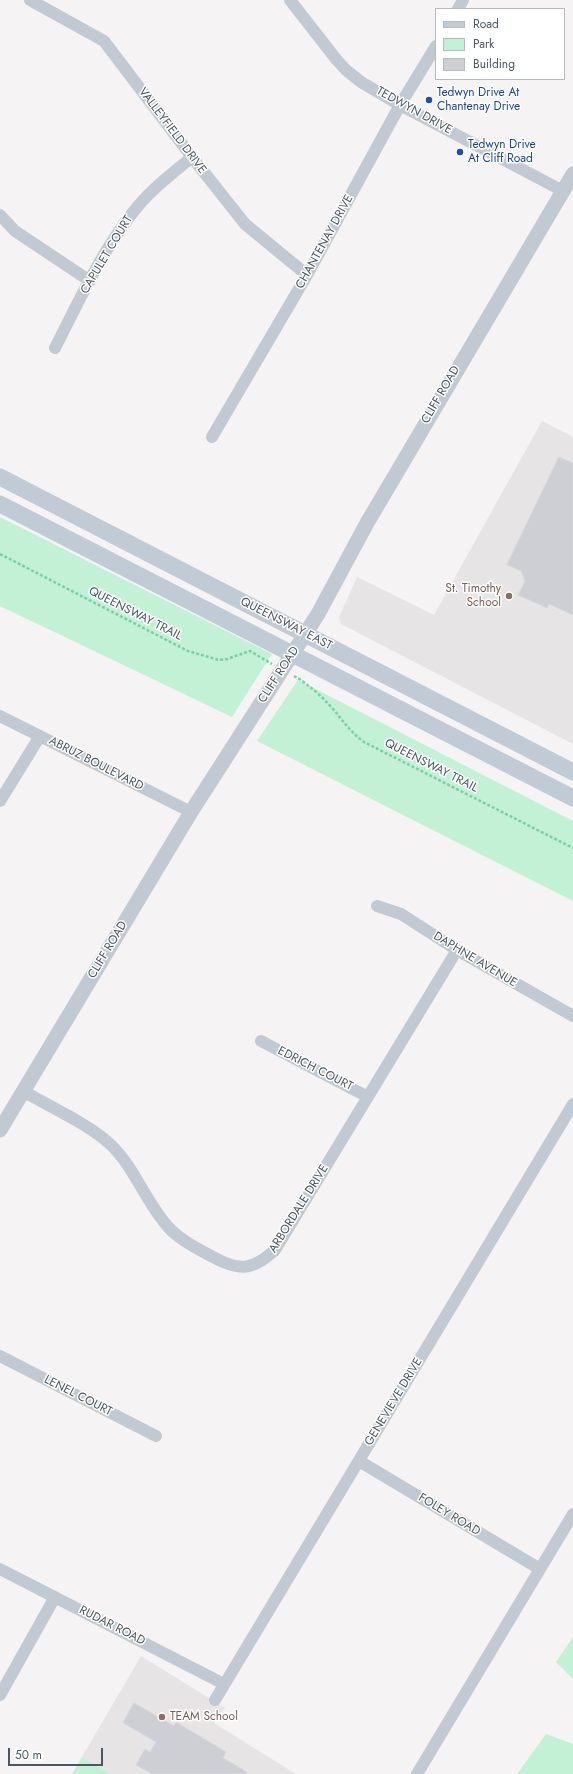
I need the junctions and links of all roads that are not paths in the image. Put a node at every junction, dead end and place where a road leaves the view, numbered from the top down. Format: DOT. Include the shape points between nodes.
graph roads {
  1 [pos="30,0"];
  2 [pos="290,0"];
  3 [pos="435,48"];
  4 [pos="400,106"];
  5 [pos="192,157"];
  6 [pos="573,174"];
  7 [pos="563,191"];
  8 [pos="0,215"];
  9 [pos="307,275"];
  10 [pos="90,280"];
  11 [pos="54,348"];
  12 [pos="212,437"];
  13 [pos="0,477"];
  14 [pos="0,504"];
  15 [pos="306,634"];
  16 [pos="293,655"];
  17 [pos="0,716"];
  18 [pos="40,736"];
  19 [pos="573,772"];
  20 [pos="573,798"];
  21 [pos="0,801"];
  22 [pos="191,812"];
  23 [pos="377,906"];
  24 [pos="457,950"];
  25 [pos="573,1016"];
  26 [pos="261,1041"];
  27 [pos="23,1091"];
  28 [pos="368,1096"];
  29 [pos="573,1104"];
  30 [pos="0,1130"];
  31 [pos="0,1356"];
  32 [pos="156,1436"];
  33 [pos="359,1460"];
  34 [pos="573,1514"];
  35 [pos="0,1569"];
  36 [pos="540,1569"];
  37 [pos="55,1597"];
  38 [pos="224,1684"];
  39 [pos="0,1695"];
  40 [pos="215,1700"];
  41 [pos="417,1774"];
  1 -- 5 [label="street, VALLEYFIELD DRIVE" via="104,41"];
  2 -- 4 [label="street, TEDWYN DRIVE" via="346,70"];
  3 -- 4 [label="street, CHANTENAY DRIVE"];
  4 -- 7 [label="street, TEDWYN DRIVE"];
  4 -- 9 [label="street, CHANTENAY DRIVE"];
  5 -- 9 [label="street, VALLEYFIELD DRIVE" via="245,224"];
  5 -- 10 [label="street, CAPULET COURT" via="134,210"];
  6 -- 7 [label="street, CLIFF ROAD"];
  7 -- 15 [label="street, CLIFF ROAD" via="367,523"];
  8 -- 10 [label="street" via="16,231"];
  9 -- 12 [label="street, CHANTENAY DRIVE"];
  10 -- 11 [label="street, CAPULET COURT"];
  13 -- 15 [label="main road, QUEENSWAY EAST"];
  14 -- 16 [label="main road, QUEENSWAY EAST"];
  15 -- 16 [label="street, CLIFF ROAD"];
  15 -- 19 [label="main road, QUEENSWAY EAST"];
  16 -- 20 [label="main road, QUEENSWAY EAST"];
  16 -- 22 [label="street, CLIFF ROAD"];
  17 -- 18 [label="street, ABRUZ BOULEVARD"];
  18 -- 21 [label="street"];
  18 -- 22 [label="street, ABRUZ BOULEVARD"];
  22 -- 27 [label="street, CLIFF ROAD"];
  23 -- 24 [label="street, DAPHNE AVENUE" via="401,914"];
  24 -- 25 [label="street, DAPHNE AVENUE"];
  24 -- 28 [label="street, ARBORDALE DRIVE"];
  26 -- 28 [label="street, EDRICH COURT"];
  27 -- 28 [label="street, ARBORDALE DRIVE" via="95,1132 111,1144 127,1162 157,1212 183,1240 220,1261 240,1267 263,1262 275,1250"];
  27 -- 30 [label="street, CLIFF ROAD"];
  29 -- 33 [label="street, GENEVIEVE DRIVE"];
  31 -- 32 [label="street, LENEL COURT"];
  33 -- 36 [label="street, FOLEY ROAD"];
  33 -- 38 [label="street, GENEVIEVE DRIVE"];
  34 -- 36 [label="street"];
  35 -- 37 [label="street, RUDAR ROAD"];
  36 -- 41 [label="street"];
  37 -- 38 [label="street, RUDAR ROAD"];
  37 -- 39 [label="street"];
  38 -- 40 [label="street, GENEVIEVE DRIVE"];
}
